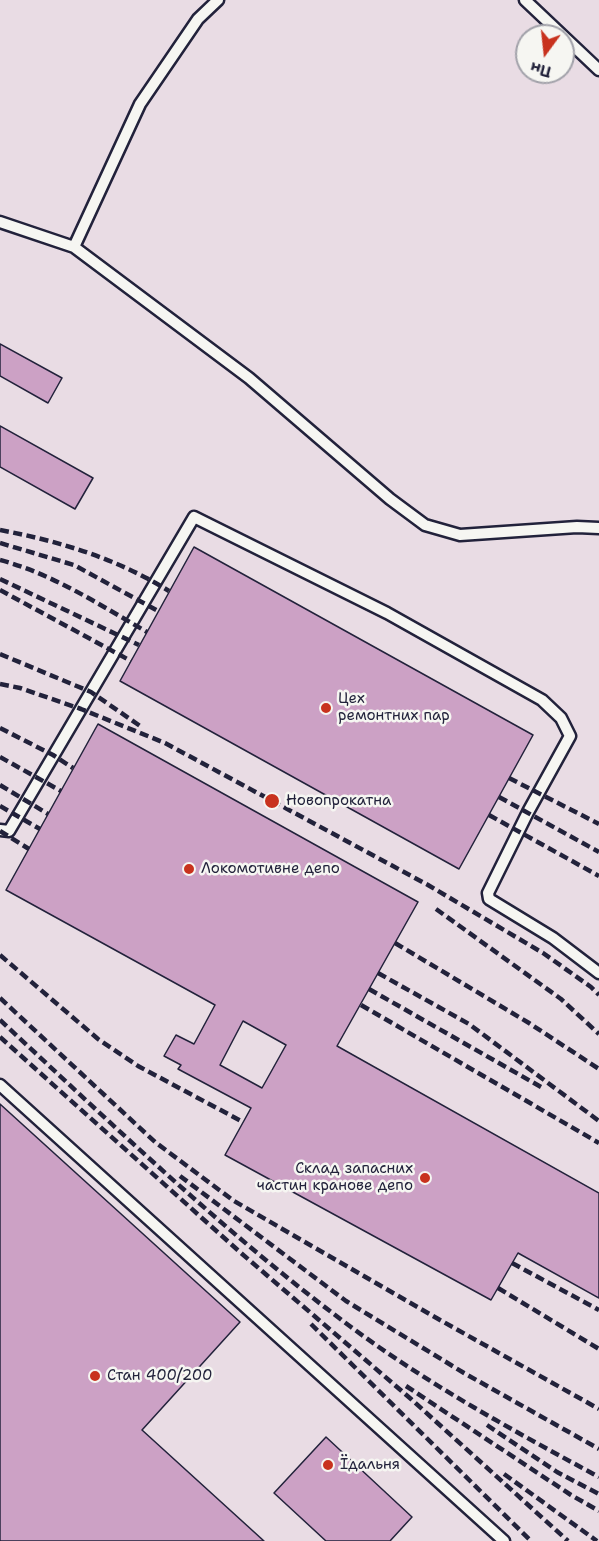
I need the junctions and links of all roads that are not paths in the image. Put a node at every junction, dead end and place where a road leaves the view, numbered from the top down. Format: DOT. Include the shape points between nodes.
graph roads {
  1 [pos="218,0"];
  2 [pos="525,0"];
  3 [pos="599,70"];
  4 [pos="0,222"];
  5 [pos="74,247"];
  6 [pos="599,528"];
  7 [pos="0,830"];
  8 [pos="599,973"];
  9 [pos="0,1084"];
  10 [pos="504,1541"];
  1 -- 5 [label="lane" via="198,19 140,104"];
  2 -- 3 [label="lane"];
  4 -- 5 [label="lane"];
  5 -- 6 [label="lane" via="249,378 425,525 460,535"];
  7 -- 8 [label="lane" via="9,831 194,517 387,613 542,700 561,718 570,736 488,893 489,898 553,938"];
  9 -- 10 [label="lane"];
}
